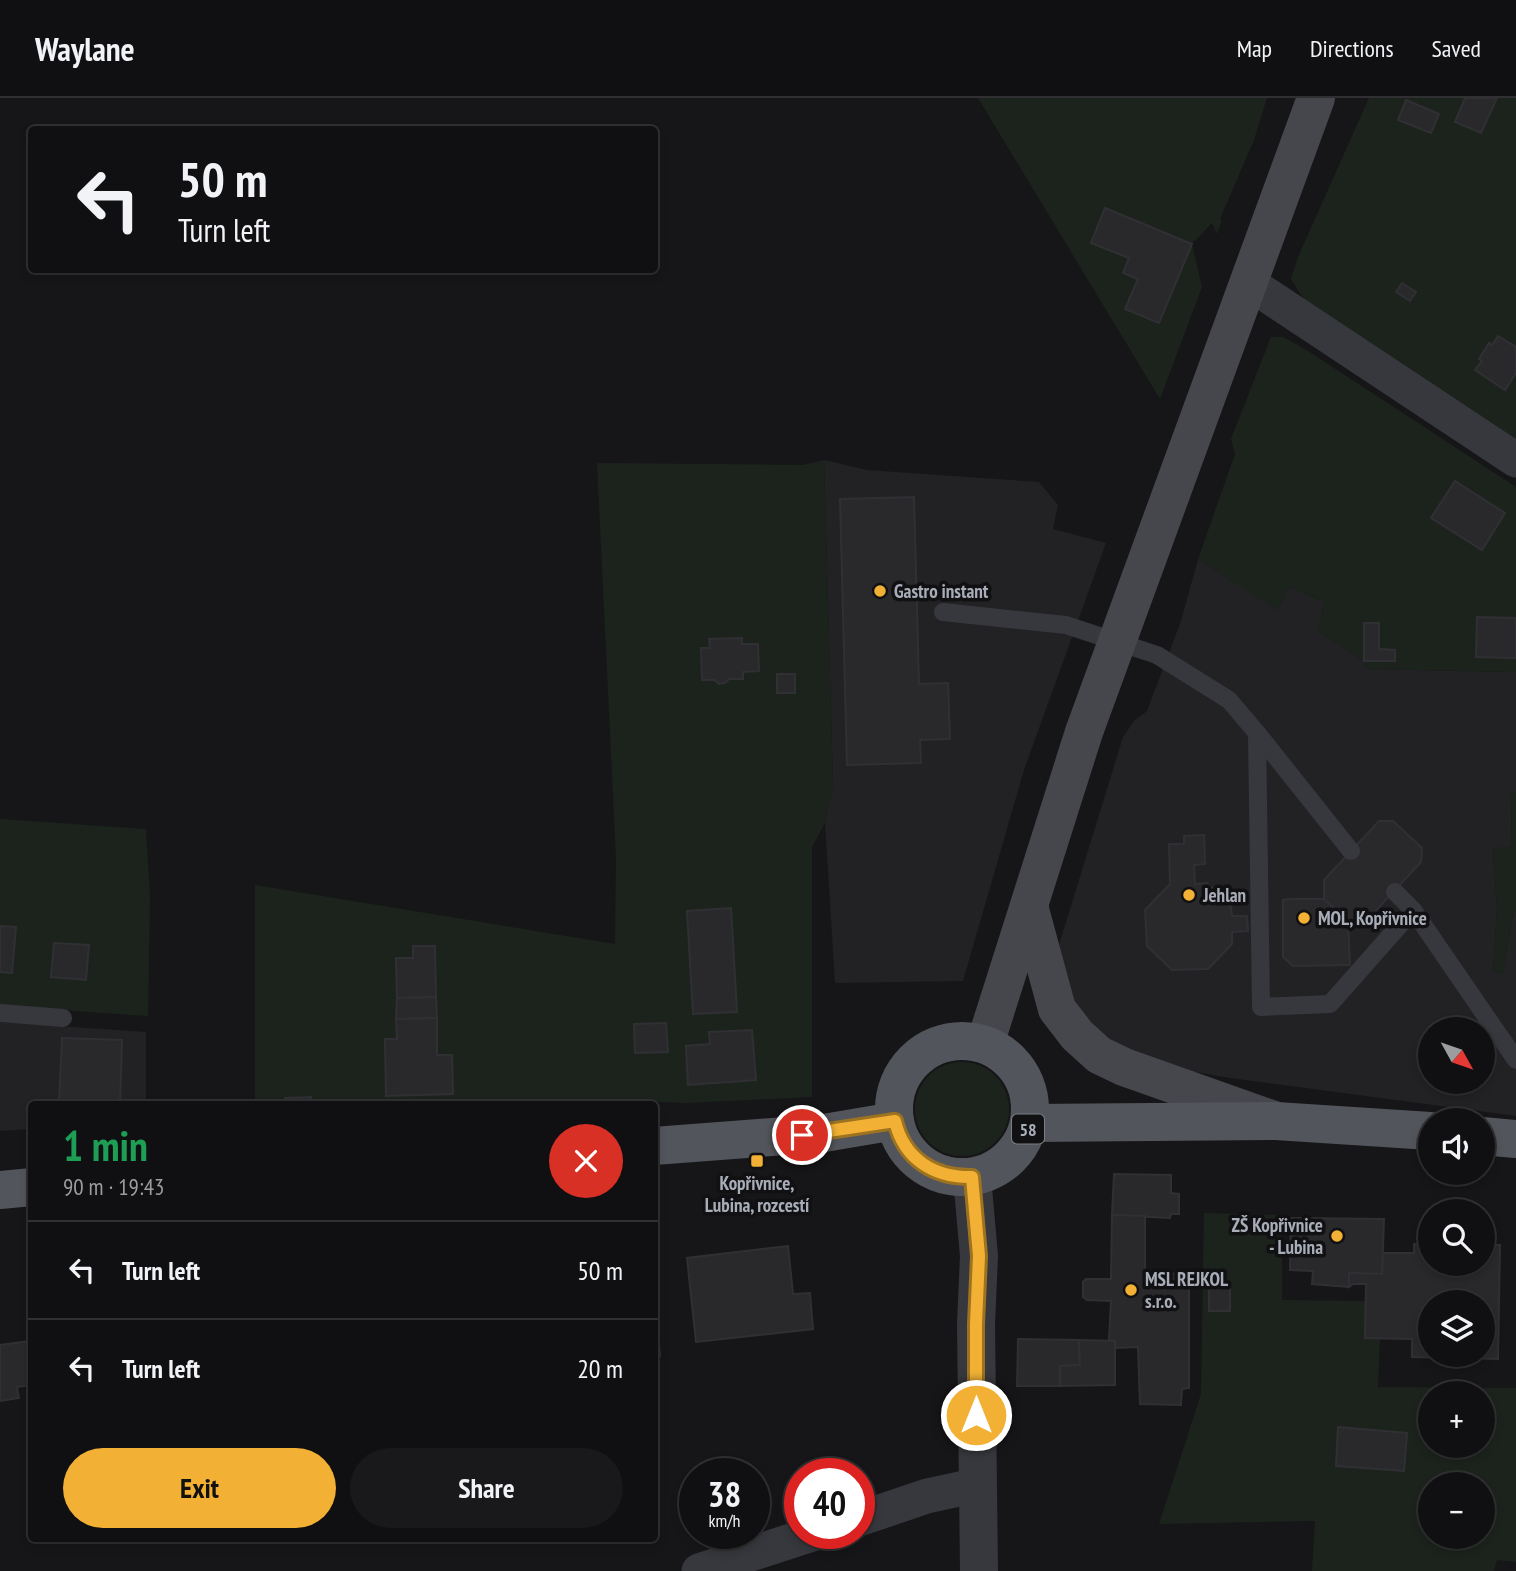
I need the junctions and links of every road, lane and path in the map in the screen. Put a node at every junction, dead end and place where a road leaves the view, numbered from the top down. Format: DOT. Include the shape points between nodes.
graph roads {
  1 [pos="1315,98"];
  2 [pos="1249,284"];
  3 [pos="1516,460"];
  4 [pos="943,612"];
  5 [pos="1115,642"];
  6 [pos="1257,733"];
  7 [pos="1351,851"];
  8 [pos="1395,892"];
  9 [pos="1030,906"];
  10 [pos="1413,910"];
  11 [pos="0,1013"];
  12 [pos="63,1018"];
  13 [pos="985,1044"];
  14 [pos="1516,1060"];
  15 [pos="895,1121"];
  16 [pos="1276,1121"];
  17 [pos="1030,1123"];
  18 [pos="1418,1130"];
  19 [pos="1495,1137"];
  20 [pos="1516,1139"];
  21 [pos="658,1146"];
  22 [pos="972,1177"];
  23 [pos="28,1187"];
  24 [pos="0,1189"];
  25 [pos="978,1485"];
  26 [pos="875,1514"];
  27 [pos="784,1543"];
  28 [pos="699,1571"];
  29 [pos="979,1571"];
  1 -- 2 [label="main road"];
  2 -- 3 [label="street"];
  2 -- 5 [label="main road"];
  4 -- 5 [label="lane" via="1066,625"];
  5 -- 6 [label="lane" via="1157,655 1229,700"];
  5 -- 9 [label="main road"];
  6 -- 7 [label="lane"];
  6 -- 10 [label="lane" via="1261,1007 1330,1004"];
  8 -- 10 [label="lane"];
  9 -- 13 [label="main road"];
  9 -- 16 [label="main road" via="1057,1009 1084,1042 1124,1067"];
  10 -- 14 [label="lane"];
  11 -- 12 [label="lane"];
  13 -- 15 [label="main road" via="953,1041 932,1047 914,1060 897,1088"];
  13 -- 17 [label="main road, 58" via="1003,1053 1022,1075 1031,1103"];
  15 -- 21 [label="main road" via="824,1133"];
  15 -- 22 [label="main road" via="905,1147 918,1161 943,1175"];
  16 -- 17 [label="main road, 58"];
  16 -- 18 [label="main road, 58"];
  17 -- 22 [label="main road, 58" via="1009,1159"];
  19 -- 20 [label="main road"];
  22 -- 25 [label="street" via="979,1256"];
  23 -- 24 [label="main road"];
  25 -- 26 [label="street"];
  25 -- 29 [label="street"];
  27 -- 28 [label="street"];
}
